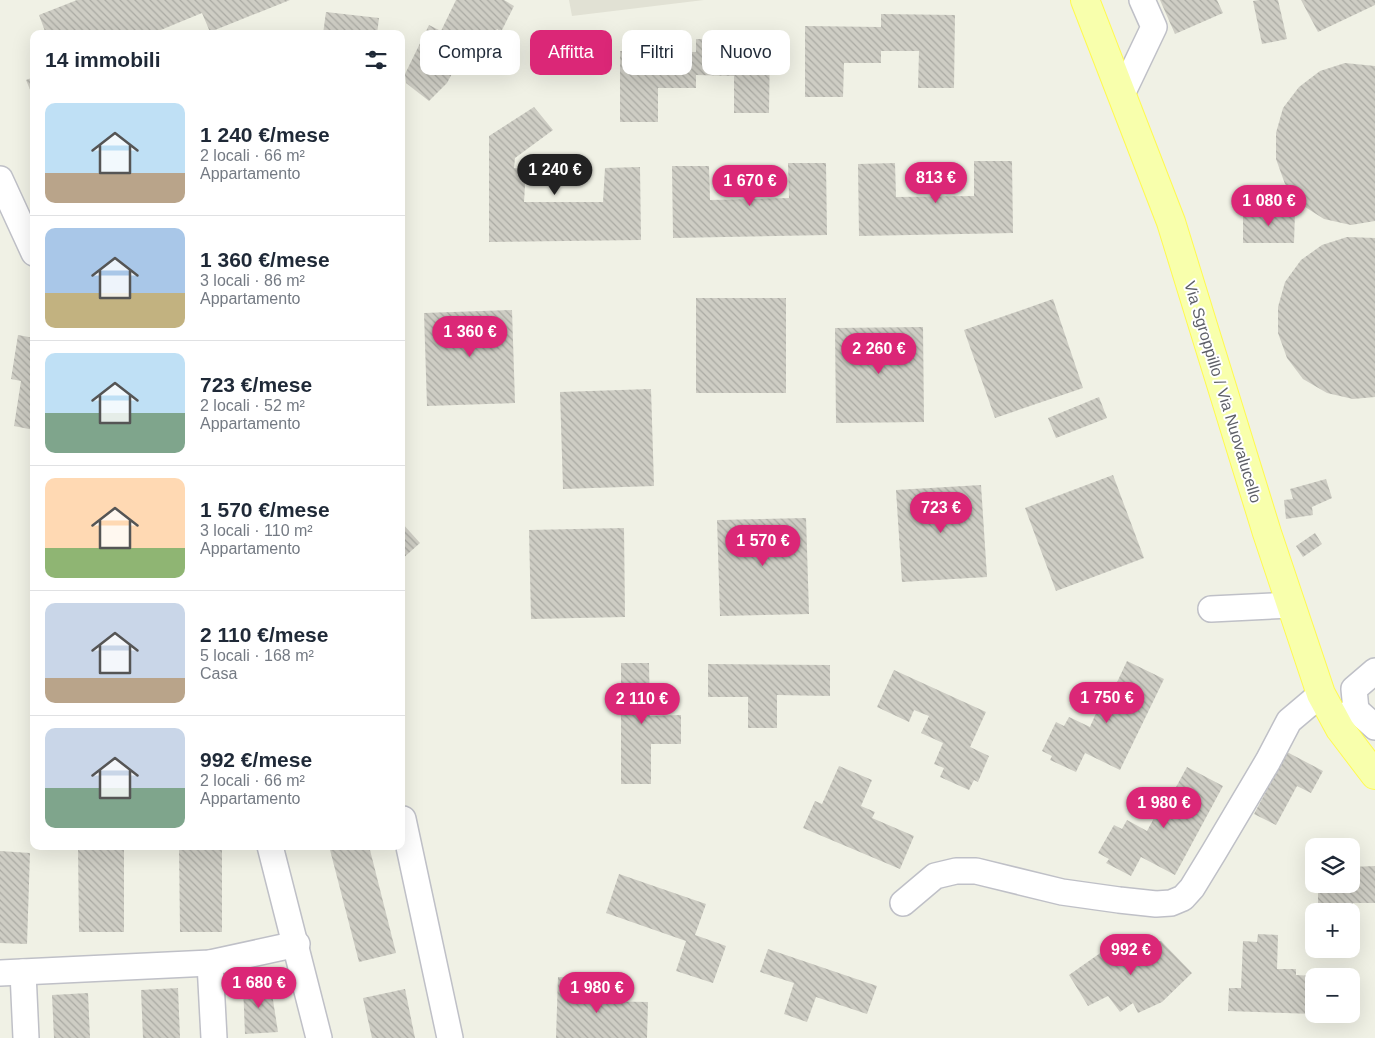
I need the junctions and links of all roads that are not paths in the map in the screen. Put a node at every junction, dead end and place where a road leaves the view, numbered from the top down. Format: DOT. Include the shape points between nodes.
graph roads {
  1 [pos="1085,0"];
  2 [pos="1142,0"];
  3 [pos="1122,94"];
  4 [pos="0,179"];
  5 [pos="30,244"];
  6 [pos="1290,605"];
  7 [pos="1210,609"];
  8 [pos="1375,671"];
  9 [pos="1320,694"];
  10 [pos="1345,715"];
  11 [pos="1375,727"];
  12 [pos="1375,775"];
  13 [pos="405,828"];
  14 [pos="271,850"];
  15 [pos="903,903"];
  16 [pos="297,944"];
  17 [pos="210,963"];
  18 [pos="12,973"];
  19 [pos="26,1038"];
  20 [pos="214,1038"];
  21 [pos="319,1038"];
  22 [pos="450,1038"];
  1 -- 3 [label="main road, Via Sgroppillo / Via Nuovalucello"];
  2 -- 3 [label="street" via="1154,27"];
  3 -- 6 [label="main road, Via Sgroppillo / Via Nuovalucello" via="1171,222"];
  4 -- 5 [label="street"];
  6 -- 7 [label="street"];
  6 -- 9 [label="main road, Via Sgroppillo / Via Nuovalucello"];
  8 -- 10 [label="street" via="1354,689"];
  9 -- 10 [label="main road, Via Sgroppillo / Via Nuovalucello"];
  9 -- 15 [label="street" via="1289,722 1219,844 1183,898 1156,904 1119,900 1062,892 976,871 956,871 935,876"];
  10 -- 11 [label="street"];
  10 -- 12 [label="main road, Via Sgroppillo / Via Nuovalucello"];
  13 -- 22 [label="street"];
  14 -- 16 [label="street"];
  16 -- 17 [label="street"];
  16 -- 21 [label="street"];
  17 -- 18 [label="street"];
  17 -- 20 [label="street"];
  18 -- 19 [label="street"];
}
